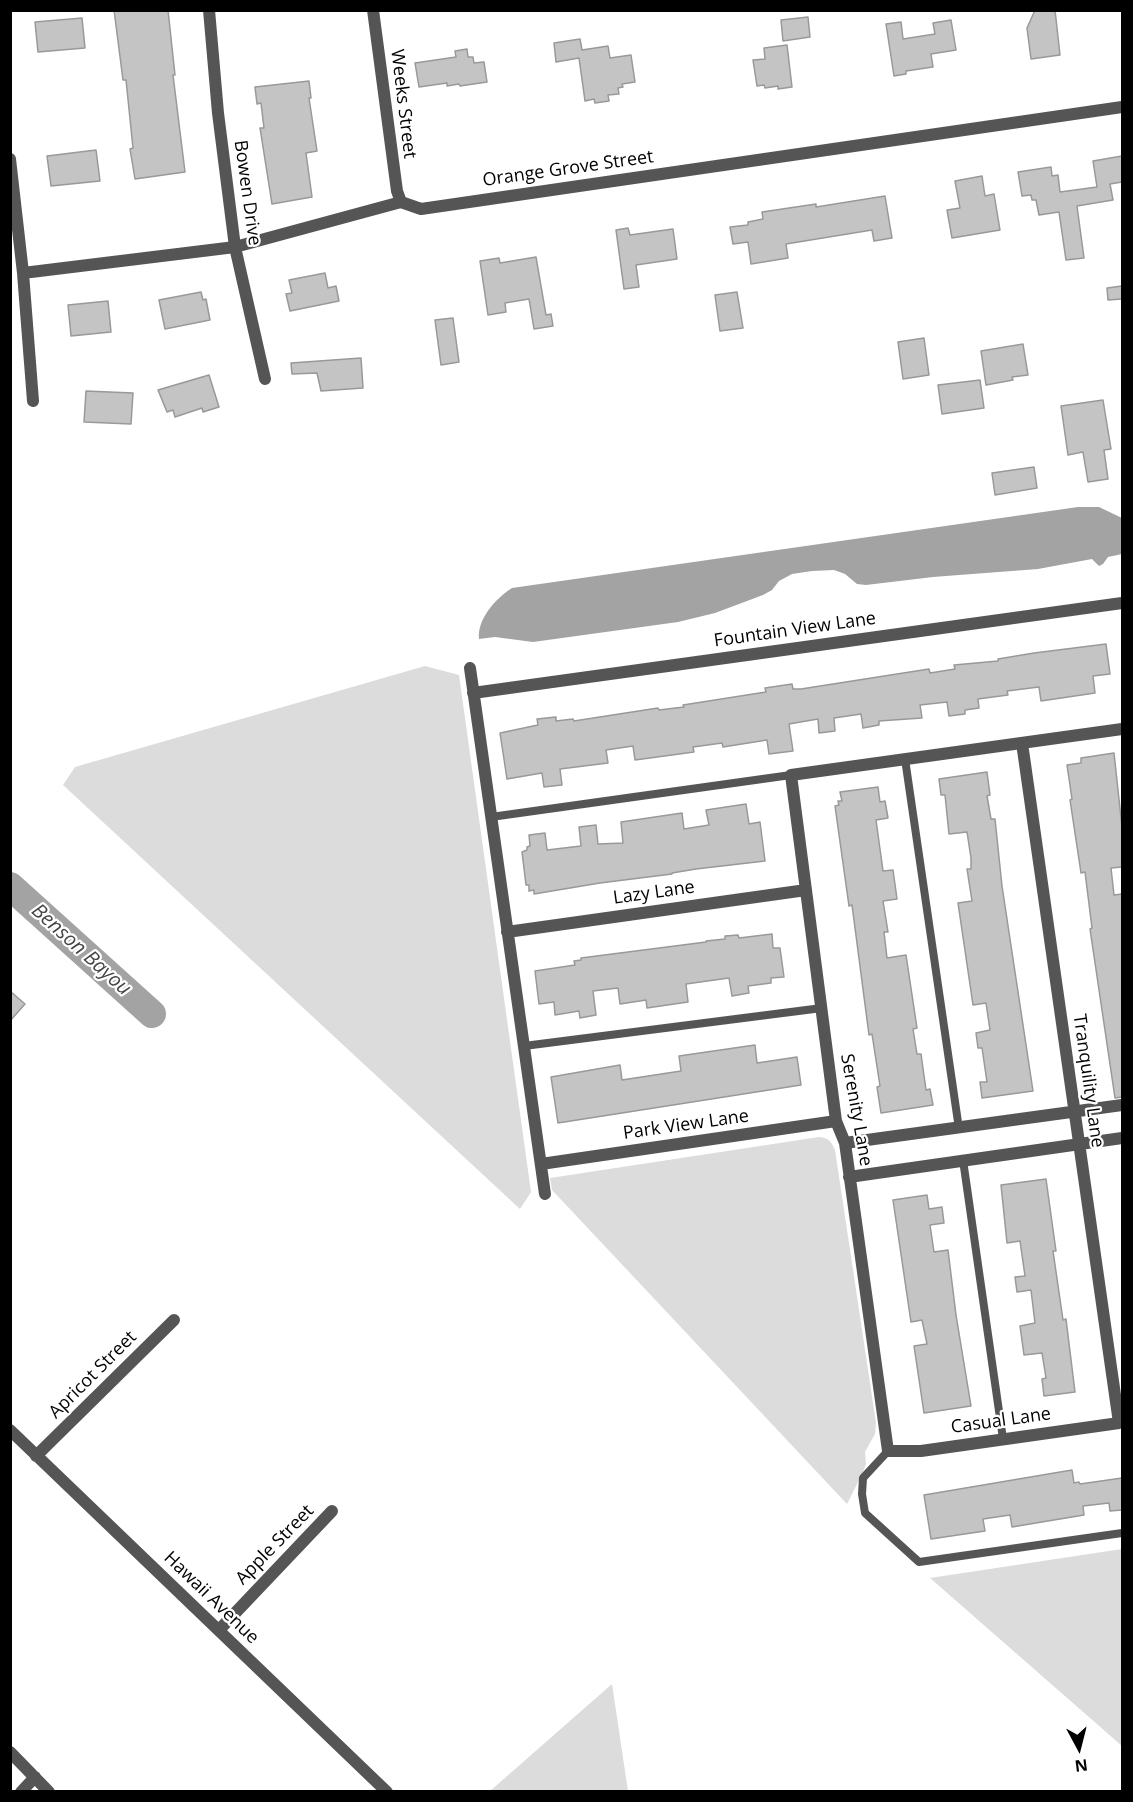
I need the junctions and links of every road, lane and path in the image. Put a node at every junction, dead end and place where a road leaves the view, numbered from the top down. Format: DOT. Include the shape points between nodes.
graph roads {
  1 [pos="209,10"];
  2 [pos="373,10"];
  3 [pos="1122,107"];
  4 [pos="10,159"];
  5 [pos="400,202"];
  6 [pos="236,247"];
  7 [pos="23,273"];
  8 [pos="265,379"];
  9 [pos="33,401"];
  10 [pos="1122,605"];
  11 [pos="470,668"];
  12 [pos="473,693"];
  13 [pos="1122,729"];
  14 [pos="1022,743"];
  15 [pos="905,759"];
  16 [pos="791,775"];
  17 [pos="491,817"];
  18 [pos="806,890"];
  19 [pos="507,932"];
  20 [pos="822,1008"];
  21 [pos="524,1046"];
  22 [pos="1122,1105"];
  23 [pos="1075,1112"];
  24 [pos="837,1121"];
  25 [pos="959,1129"];
  26 [pos="1122,1138"];
  27 [pos="845,1143"];
  28 [pos="1079,1144"];
  29 [pos="963,1160"];
  30 [pos="541,1164"];
  31 [pos="849,1177"];
  32 [pos="545,1194"];
  33 [pos="174,1320"];
  34 [pos="1119,1423"];
  35 [pos="10,1430"];
  36 [pos="1003,1439"];
  37 [pos="888,1451"];
  38 [pos="36,1456"];
  39 [pos="332,1511"];
  40 [pos="1122,1533"];
  41 [pos="219,1630"];
  42 [pos="10,1752"];
  43 [pos="35,1777"];
  44 [pos="21,1791"];
  45 [pos="49,1791"];
  46 [pos="387,1791"];
  1 -- 6 [label="street, Bowen Drive"];
  2 -- 5 [label="street, Weeks Street"];
  3 -- 5 [label="street, Orange Grove Street" via="421,209"];
  4 -- 7 [label="street"];
  5 -- 6 [label="street, Orange Grove Street"];
  6 -- 7 [label="street, Orange Grove Street"];
  6 -- 8 [label="street, Bowen Drive"];
  7 -- 9 [label="street"];
  10 -- 12 [label="street, Fountain View Lane"];
  11 -- 12 [label="street"];
  12 -- 17 [label="street"];
  13 -- 14 [label="street"];
  14 -- 15 [label="street"];
  14 -- 23 [label="street, Tranquility Lane"];
  15 -- 16 [label="street"];
  15 -- 25 [label="lane"];
  16 -- 17 [label="lane"];
  16 -- 18 [label="street, Serenity Lane"];
  17 -- 19 [label="street"];
  18 -- 19 [label="street, Lazy Lane"];
  18 -- 20 [label="street, Serenity Lane"];
  19 -- 21 [label="street"];
  20 -- 21 [label="lane"];
  20 -- 24 [label="street, Serenity Lane"];
  21 -- 30 [label="street"];
  22 -- 23 [label="street"];
  23 -- 25 [label="street"];
  23 -- 28 [label="street, Tranquility Lane"];
  24 -- 27 [label="street, Serenity Lane"];
  24 -- 30 [label="street, Park View Lane"];
  25 -- 27 [label="street"];
  26 -- 28 [label="street"];
  27 -- 31 [label="street, Serenity Lane"];
  28 -- 29 [label="street"];
  28 -- 34 [label="street, Tranquility Lane"];
  29 -- 31 [label="street"];
  29 -- 36 [label="lane"];
  30 -- 32 [label="street"];
  31 -- 37 [label="street, Serenity Lane"];
  33 -- 38 [label="street, Apricot Street"];
  34 -- 36 [label="street, Casual Lane"];
  35 -- 38 [label="street, Hawaii Avenue"];
  36 -- 37 [label="street, Casual Lane" via="921,1451"];
  37 -- 40 [label="lane" via="863,1478 865,1513 919,1562"];
  38 -- 41 [label="street, Hawaii Avenue"];
  39 -- 41 [label="street, Apple Street"];
  41 -- 46 [label="street, Hawaii Avenue"];
  42 -- 43 [label="street"];
  43 -- 44 [label="street"];
  43 -- 45 [label="street"];
}
